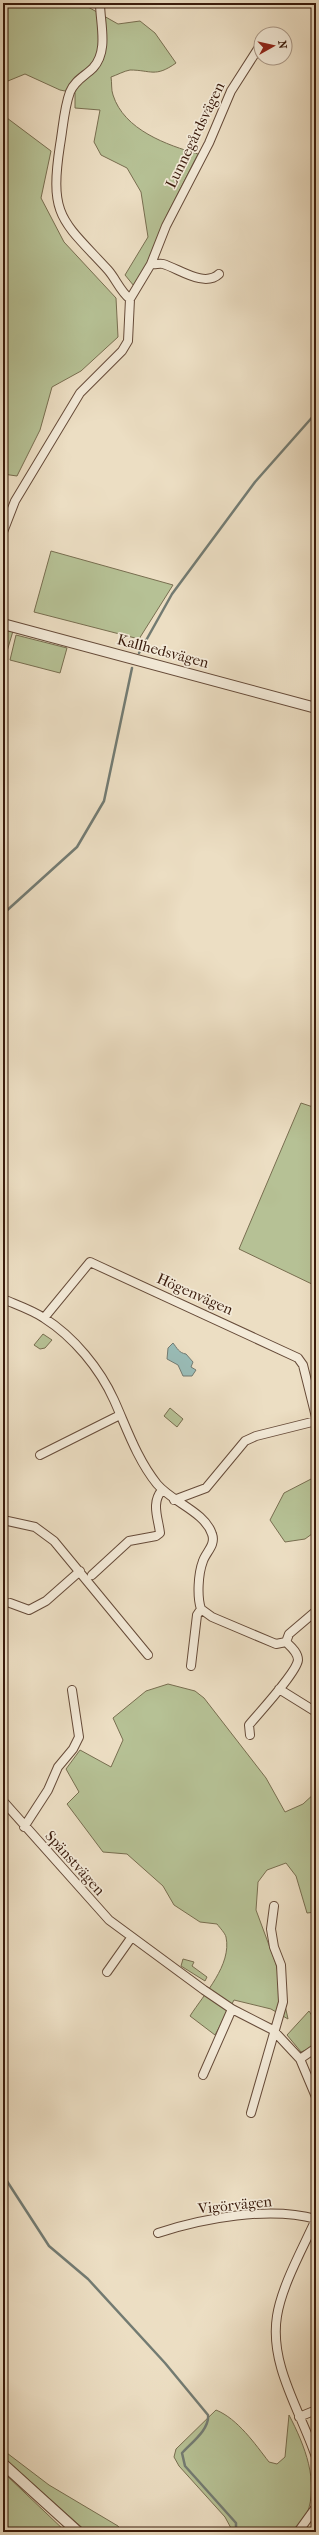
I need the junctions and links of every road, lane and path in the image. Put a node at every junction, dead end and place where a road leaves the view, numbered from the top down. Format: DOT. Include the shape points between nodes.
graph roads {
  1 [pos="95,3"];
  2 [pos="100,3"];
  3 [pos="100,12"];
  4 [pos="253,56"];
  5 [pos="150,264"];
  6 [pos="219,274"];
  7 [pos="130,299"];
  8 [pos="3,532"];
  9 [pos="3,624"];
  10 [pos="316,708"];
  11 [pos="3,1299"];
  12 [pos="44,1318"];
  13 [pos="120,1415"];
  14 [pos="316,1417"];
  15 [pos="316,1421"];
  16 [pos="40,1455"];
  17 [pos="162,1490"];
  18 [pos="174,1500"];
  19 [pos="3,1520"];
  20 [pos="80,1571"];
  21 [pos="92,1575"];
  22 [pos="10,1602"];
  23 [pos="201,1609"];
  24 [pos="316,1611"];
  25 [pos="286,1642"];
  26 [pos="148,1655"];
  27 [pos="191,1666"];
  28 [pos="279,1689"];
  29 [pos="72,1690"];
  30 [pos="316,1712"];
  31 [pos="250,1735"];
  32 [pos="3,1801"];
  33 [pos="24,1827"];
  34 [pos="274,1906"];
  35 [pos="131,1938"];
  36 [pos="106,1972"];
  37 [pos="232,2008"];
  38 [pos="273,2030"];
  39 [pos="316,2048"];
  40 [pos="300,2058"];
  41 [pos="203,2075"];
  42 [pos="316,2097"];
  43 [pos="251,2114"];
  44 [pos="316,2219"];
  45 [pos="158,2233"];
  46 [pos="316,2410"];
  47 [pos="299,2417"];
  48 [pos="316,2457"];
  49 [pos="3,2464"];
  50 [pos="316,2506"];
  51 [pos="78,2532"];
  52 [pos="298,2532"];
  1 -- 3 [label="street"];
  2 -- 3 [label="street"];
  3 -- 7 [label="street" via="102,42 99,56 94,67 83,75 70,91 55,190 68,227 113,276"];
  4 -- 5 [label="street, Lunnegårdsvägen" via="230,91 209,143 166,226"];
  5 -- 6 [label="street" via="162,264 203,278 216,277"];
  5 -- 7 [label="street, Lunnegårdsvägen"];
  7 -- 8 [label="street, Lunnegårdsvägen" via="130,327 125,346 80,393 15,500"];
  9 -- 10 [label="street, Kallhedsvägen"];
  11 -- 12 [label="street"];
  12 -- 13 [label="street" via="67,1336 87,1358 104,1381"];
  12 -- 14 [label="street, Högenvägen" via="90,1262 298,1358 303,1365"];
  13 -- 16 [label="street"];
  13 -- 17 [label="street" via="137,1453"];
  15 -- 18 [label="street" via="256,1436 246,1441 206,1488"];
  17 -- 18 [label="street"];
  17 -- 21 [label="street" via="156,1499 160,1532 156,1536 129,1541"];
  18 -- 23 [label="street" via="201,1518 209,1526 213,1536 212,1546 203,1560 201,1570"];
  19 -- 20 [label="street" via="35,1527 60,1548"];
  20 -- 22 [label="street" via="39,1606 29,1610"];
  20 -- 26 [label="street"];
  23 -- 25 [label="street" via="212,1617 276,1644"];
  23 -- 27 [label="street" via="197,1615"];
  24 -- 25 [label="street" via="289,1634"];
  25 -- 28 [label="street" via="296,1653 298,1660"];
  28 -- 30 [label="street"];
  28 -- 31 [label="street" via="249,1725"];
  29 -- 33 [label="street" via="79,1737 58,1767 48,1790"];
  32 -- 33 [label="street, Spänstvägen"];
  33 -- 35 [label="street, Spänstvägen" via="86,1897"];
  34 -- 38 [label="street" via="271,1929 281,1965 283,1986 280,2015"];
  35 -- 36 [label="street"];
  35 -- 37 [label="street, Spänstvägen"];
  37 -- 38 [label="street, Spänstvägen"];
  37 -- 41 [label="street"];
  38 -- 40 [label="street, Spänstvägen"];
  38 -- 43 [label="street"];
  39 -- 40 [label="street"];
  40 -- 42 [label="street, Spänstvägen"];
  44 -- 45 [label="street, Vigörvägen" via="290,2214 258,2215 200,2221"];
  44 -- 47 [label="street" via="282,2300 276,2332 281,2364"];
  46 -- 47 [label="street"];
  47 -- 48 [label="street"];
  49 -- 51 [label="street"];
  50 -- 52 [label="street"];
}
